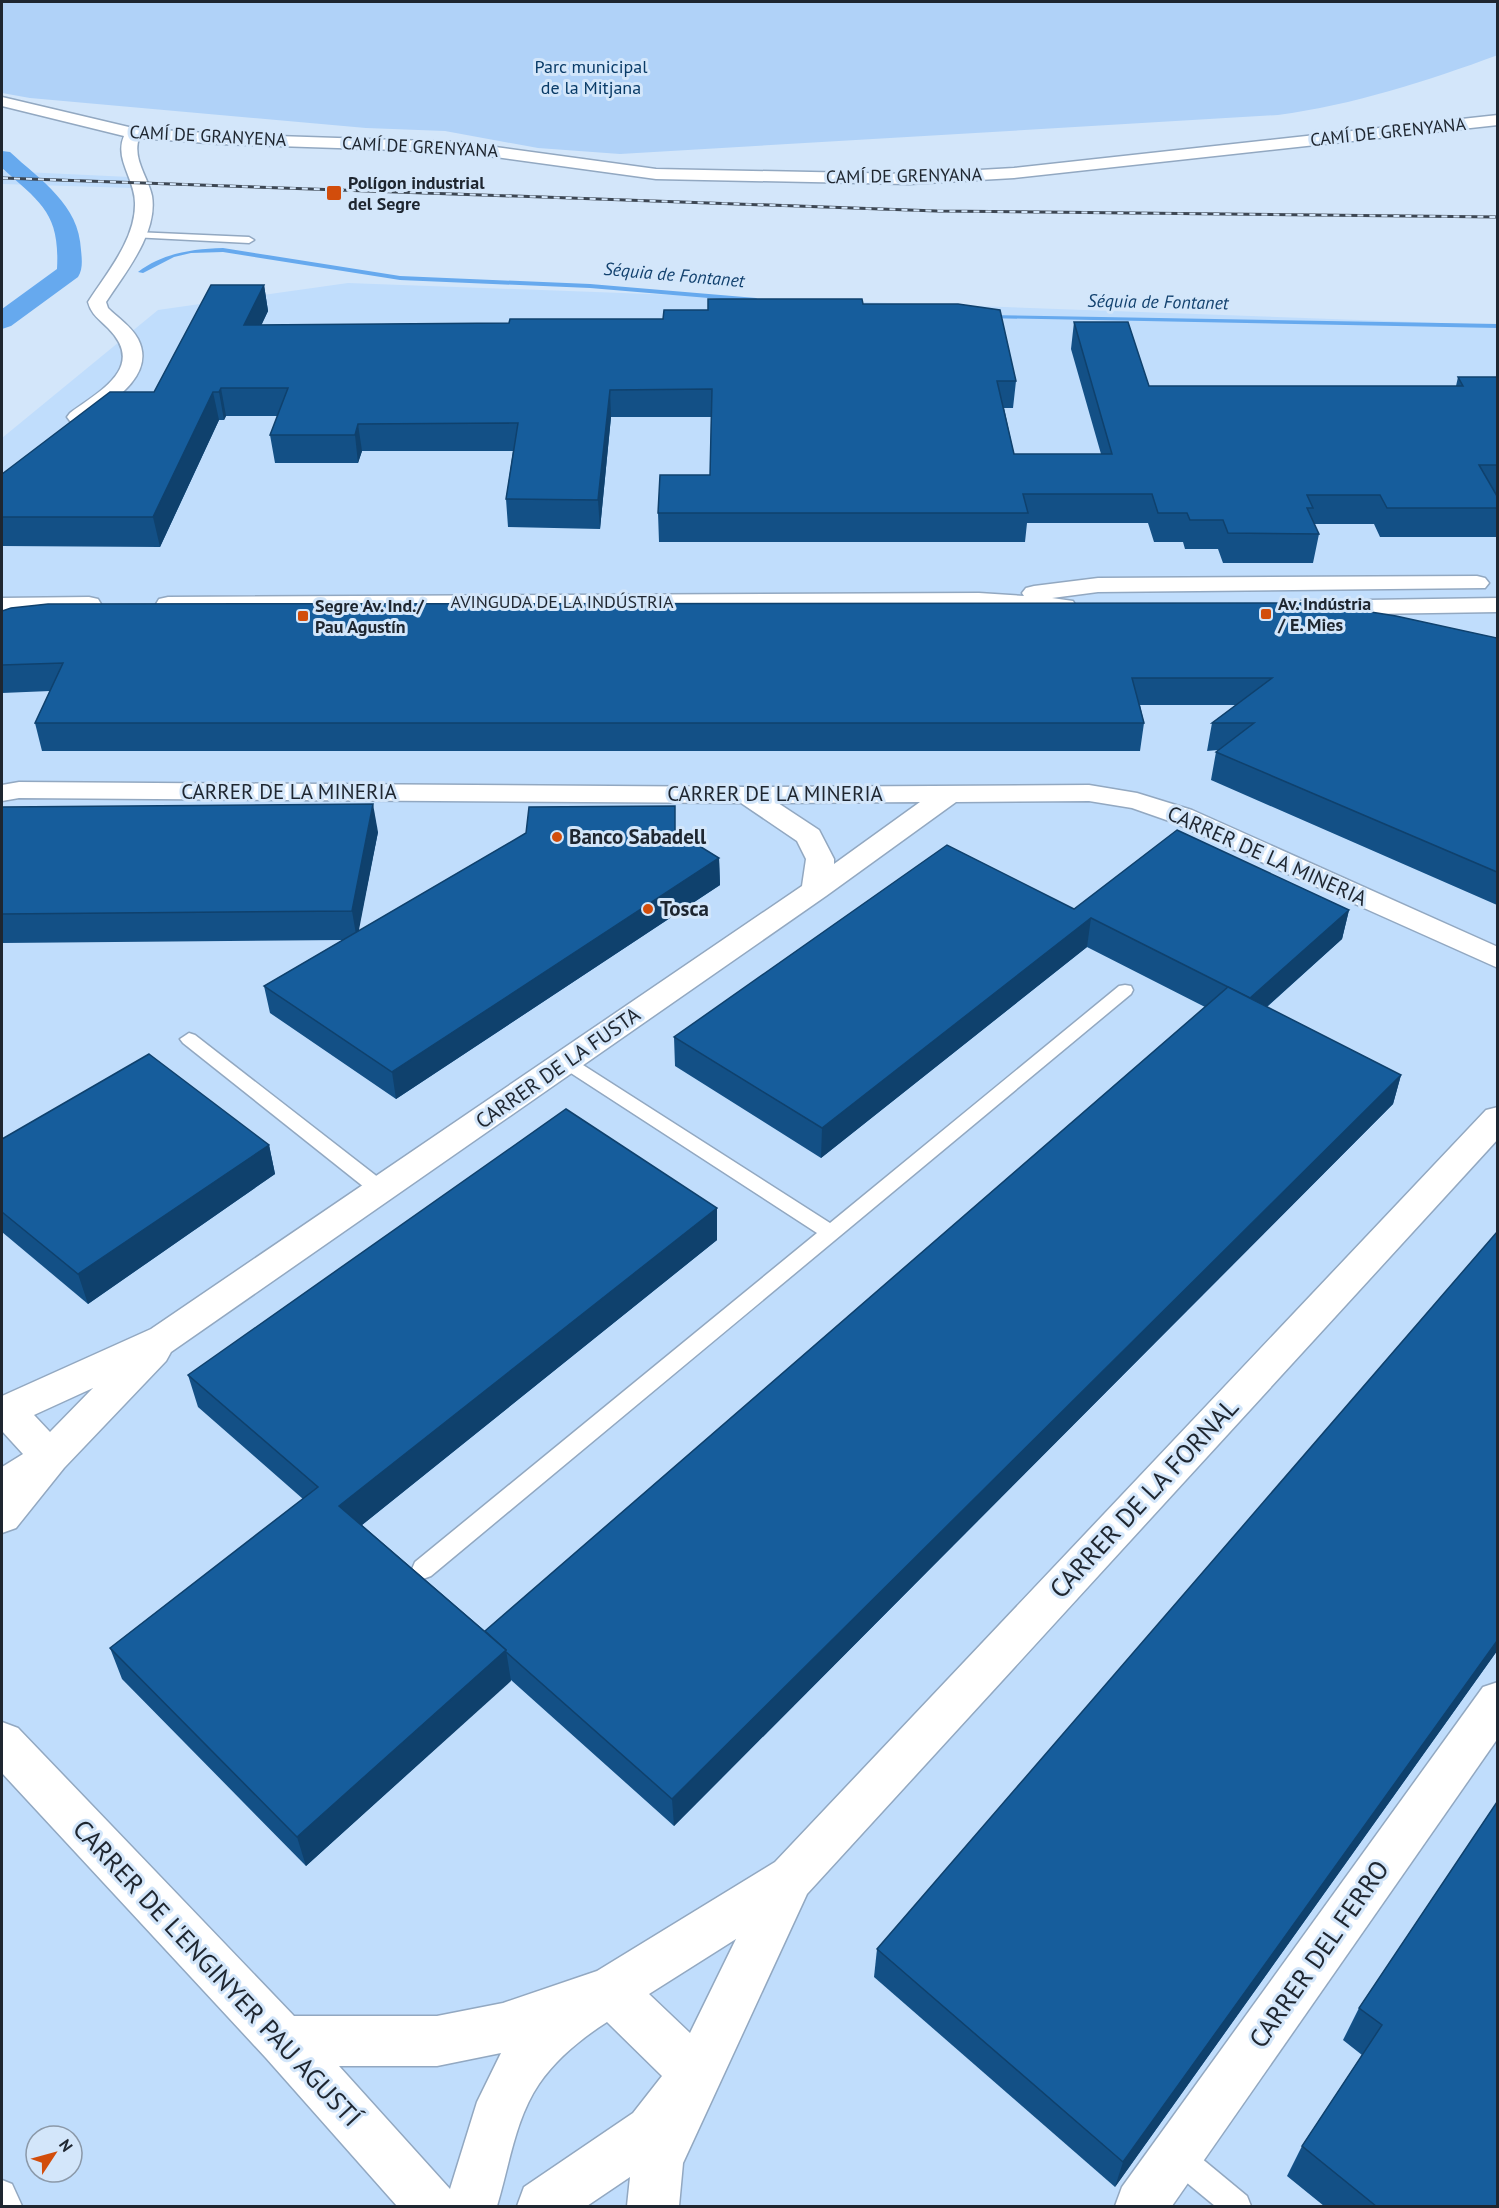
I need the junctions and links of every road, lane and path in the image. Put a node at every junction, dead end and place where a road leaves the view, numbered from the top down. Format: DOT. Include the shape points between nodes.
graph roads {
  1 [pos="2,102"];
  2 [pos="1497,120"];
  3 [pos="133,133"];
  4 [pos="309,141"];
  5 [pos="135,235"];
  6 [pos="249,240"];
  7 [pos="57,432"];
  8 [pos="1497,583"];
  9 [pos="979,600"];
  10 [pos="109,604"];
  11 [pos="145,604"];
  12 [pos="2,605"];
  13 [pos="1497,605"];
  14 [pos="1103,608"];
  15 [pos="1431,628"];
  16 [pos="7,790"];
  17 [pos="949,794"];
  18 [pos="747,795"];
  19 [pos="816,890"];
  20 [pos="1497,959"];
  21 [pos="1125,990"];
  22 [pos="189,1039"];
  23 [pos="566,1062"];
  24 [pos="1497,1118"];
  25 [pos="381,1190"];
  26 [pos="831,1233"];
  27 [pos="164,1339"];
  28 [pos="3,1412"];
  29 [pos="50,1457"];
  30 [pos="2,1487"];
  31 [pos="2,1516"];
  32 [pos="423,1569"];
  33 [pos="1497,1701"];
  34 [pos="2,1742"];
  35 [pos="791,1878"];
  36 [pos="610,1990"];
  37 [pos="283,2041"];
  38 [pos="696,2074"];
  39 [pos="1176,2156"];
  40 [pos="2,2194"];
  41 [pos="8,2206"];
  42 [pos="431,2206"];
  43 [pos="471,2206"];
  44 [pos="543,2206"];
  45 [pos="653,2206"];
  46 [pos="1141,2206"];
  47 [pos="1237,2206"];
  1 -- 3 [label="street, CAMÍ DE GRANYENA"];
  2 -- 4 [label="street, CAMÍ DE GRENYANA" via="1114,163 909,179 656,174 499,151"];
  3 -- 4 [label="street, CAMÍ DE GRANYENA"];
  3 -- 5 [label="street" via="129,157 141,183 144,203"];
  5 -- 6 [label="lane"];
  5 -- 7 [label="street" via="97,302 102,312 132,340 135,349 131,370 113,392"];
  8 -- 9 [label="street, AVINGUDA DE LA INDÚSTRIA" via="1098,585"];
  9 -- 11 [label="street, AVINGUDA DE LA INDÚSTRIA"];
  9 -- 14 [label="street, AVINGUDA DE LA INDÚSTRIA"];
  10 -- 12 [label="street"];
  13 -- 15 [label="street" via="1289,608"];
  16 -- 18 [label="street, CARRER DE LA MINERIA"];
  17 -- 18 [label="street, CARRER DE LA MINERIA"];
  17 -- 19 [label="street, CARRER DE LA FUSTA"];
  17 -- 20 [label="street, CARRER DE LA MINERIA" via="1089,793 1137,801 1182,816"];
  18 -- 19 [label="street" via="809,836 820,859"];
  19 -- 23 [label="street, CARRER DE LA FUSTA"];
  21 -- 26 [label="lane"];
  22 -- 25 [label="lane"];
  23 -- 25 [label="street, CARRER DE LA FUSTA"];
  23 -- 26 [label="lane"];
  24 -- 35 [label="street, CARRER DE LA FORNAL"];
  25 -- 27 [label="street, CARRER DE LA FUSTA"];
  26 -- 32 [label="lane"];
  27 -- 28 [label="street, CARRER DE LA FUSTA"];
  27 -- 29 [label="street, CARRER DE LA FUSTA"];
  28 -- 29 [label="street, CARRER DE LA FUSTA"];
  29 -- 30 [label="street, CARRER DE LA FUSTA"];
  29 -- 31 [label="street, CARRER DE LA FUSTA"];
  33 -- 39 [label="street, CARRER DEL FERRO"];
  34 -- 37 [label="street, CARRER DE L'ENGINYER PAU AGUSTÍ"];
  35 -- 36 [label="street, CARRER DE LA FORNAL"];
  35 -- 38 [label="street, CARRER DE LA FORNAL"];
  36 -- 37 [label="street, CARRER DE LA FORNAL" via="503,2028 437,2041"];
  36 -- 38 [label="street"];
  36 -- 43 [label="street, CARRER DE LA FORNAL" via="548,2036 521,2066 502,2102"];
  37 -- 42 [label="street, CARRER DE L'ENGINYER PAU AGUSTÍ"];
  38 -- 44 [label="street, CARRER DE LA FORNAL" via="651,2131"];
  38 -- 45 [label="street, CARRER DE LA FORNAL" via="657,2162"];
  39 -- 46 [label="street, CARRER DEL FERRO"];
  39 -- 47 [label="lane"];
  40 -- 41 [label="lane"];
}
